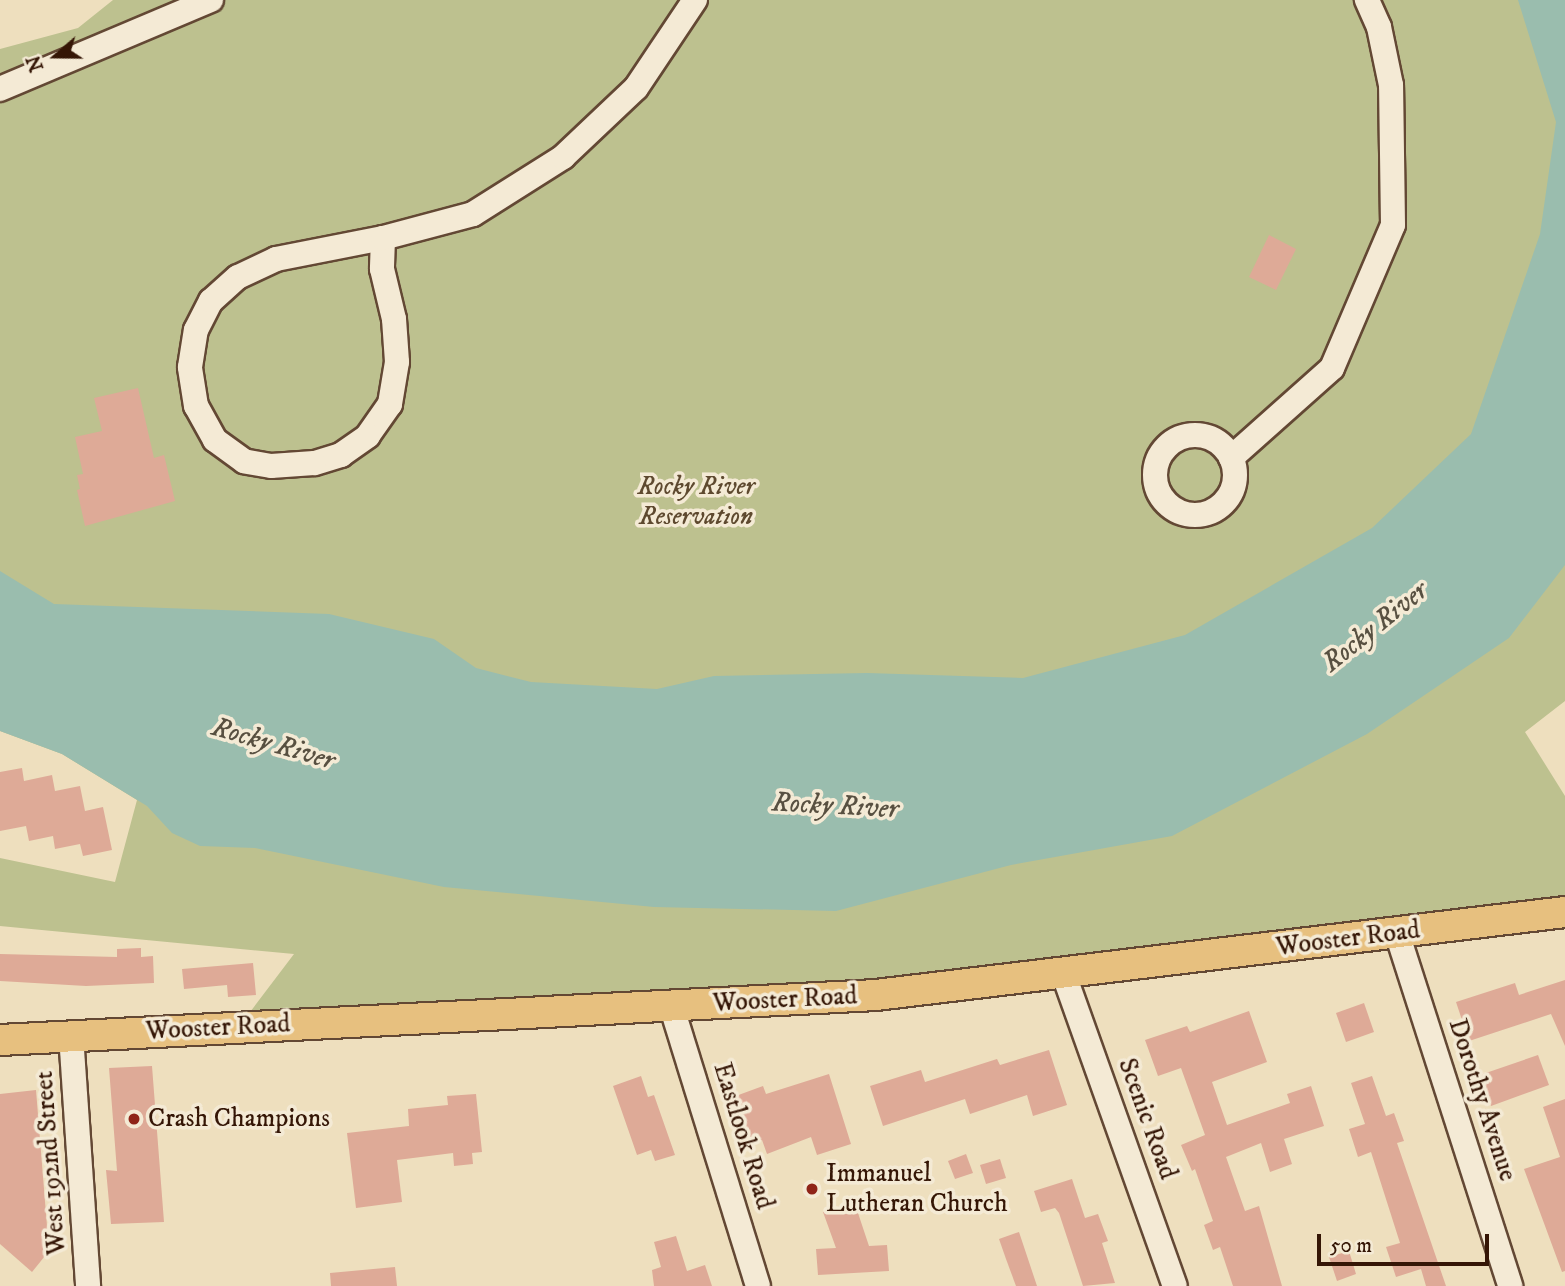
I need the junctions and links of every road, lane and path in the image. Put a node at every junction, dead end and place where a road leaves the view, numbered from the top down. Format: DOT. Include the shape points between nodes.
graph roads {
  1 [pos="211,0"];
  2 [pos="695,0"];
  3 [pos="1367,0"];
  4 [pos="0,89"];
  5 [pos="383,238"];
  6 [pos="1231,458"];
  7 [pos="1565,912"];
  8 [pos="1397,933"];
  9 [pos="1063,972"];
  10 [pos="671,1004"];
  11 [pos="71,1035"];
  12 [pos="0,1040"];
  13 [pos="88,1286"];
  14 [pos="758,1286"];
  15 [pos="1175,1286"];
  16 [pos="1510,1286"];
  1 -- 4 [label="street"];
  2 -- 5 [label="street" via="636,88 563,157 473,214"];
  3 -- 6 [label="street" via="1379,27 1391,85 1393,225 1332,368"];
  5 -- 5 [label="street" via="276,259 238,277 211,301 196,330 190,367 196,406 215,440 244,461 271,466 314,463 341,455 368,436 390,404 397,362 394,319 382,269"];
  7 -- 8 [label="main road, Wooster Road"];
  8 -- 9 [label="main road, Wooster Road"];
  8 -- 16 [label="street, Dorothy Avenue"];
  9 -- 10 [label="main road, Wooster Road" via="876,995"];
  9 -- 15 [label="street, Scenic Road"];
  10 -- 11 [label="main road, Wooster Road"];
  10 -- 14 [label="street, Eastlook Road"];
  11 -- 12 [label="main road, Wooster Road"];
  11 -- 13 [label="street, West 192nd Street"];
}
